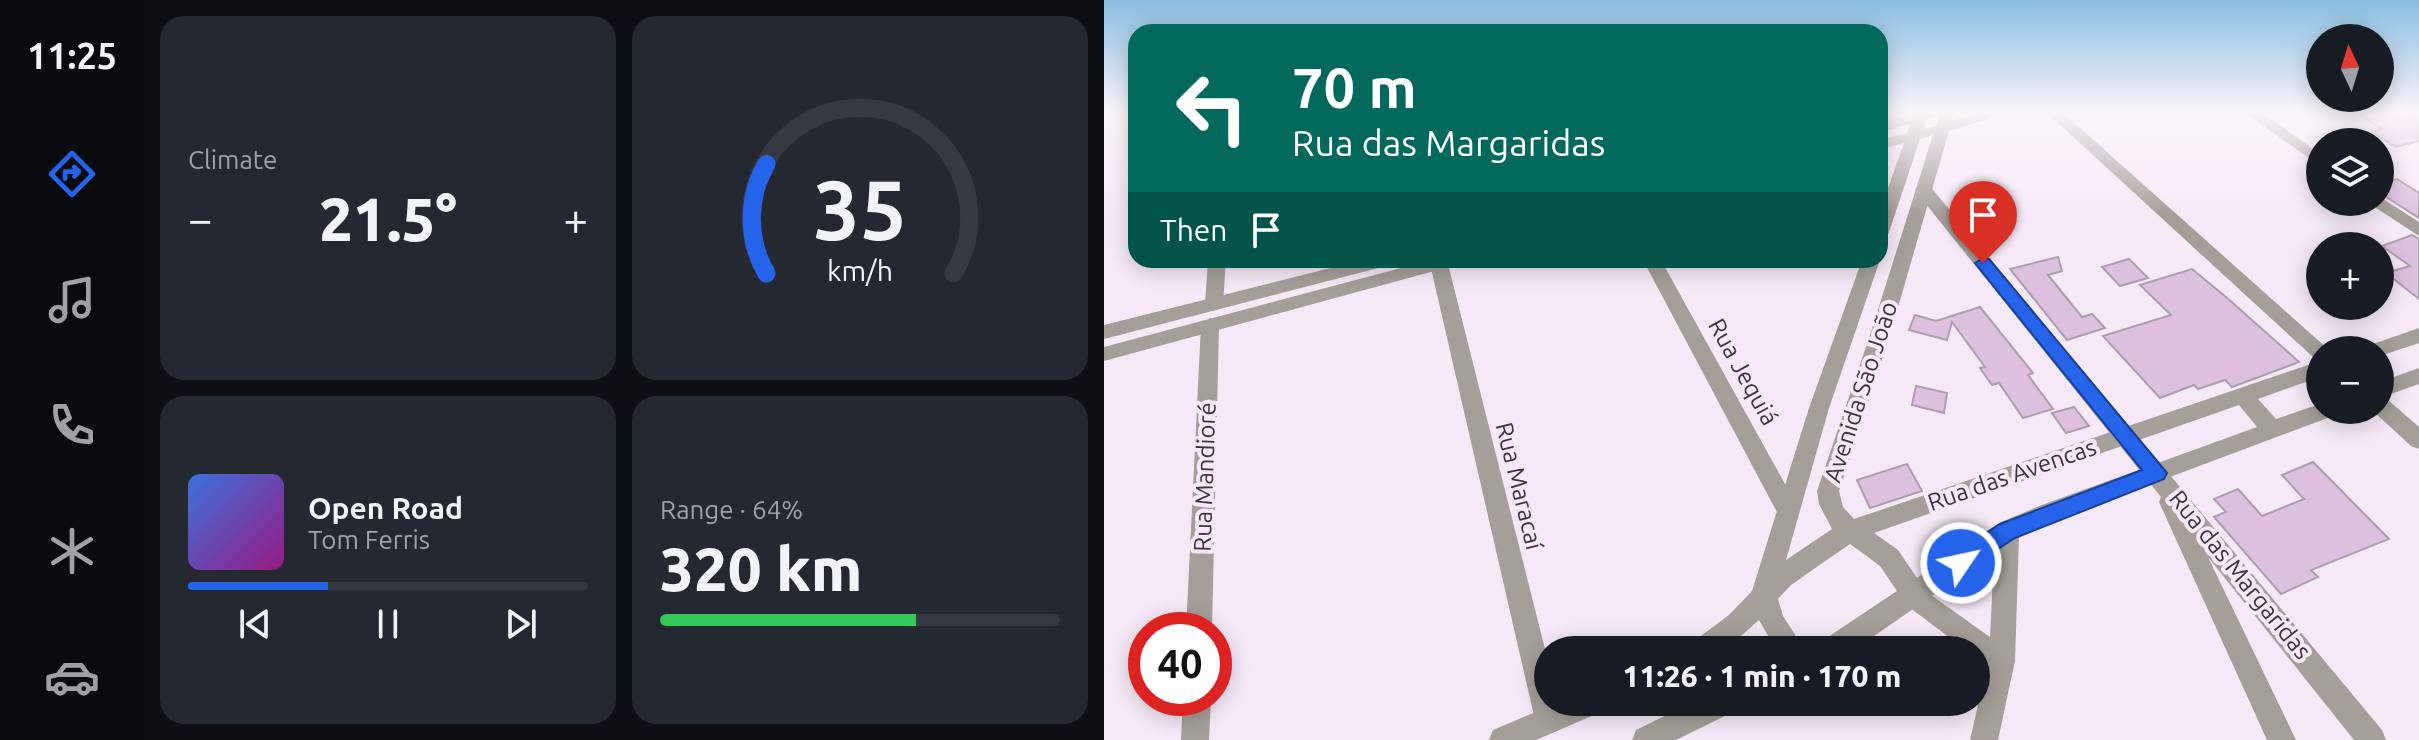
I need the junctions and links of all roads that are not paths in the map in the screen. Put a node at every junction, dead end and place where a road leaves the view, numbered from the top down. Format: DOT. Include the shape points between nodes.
graph roads {
  1 [pos="1909,147"];
  2 [pos="1934,147"];
  3 [pos="2091,147"];
  4 [pos="1923,189"];
  5 [pos="1888,211"];
  6 [pos="2394,212"];
  7 [pos="2419,230"];
  8 [pos="1216,268"];
  9 [pos="1360,268"];
  10 [pos="1419,268"];
  11 [pos="1447,268"];
  12 [pos="1656,268"];
  13 [pos="1868,268"];
  14 [pos="1212,314"];
  15 [pos="1104,332"];
  16 [pos="2419,335"];
  17 [pos="2306,339"];
  18 [pos="2394,344"];
  19 [pos="1104,354"];
  20 [pos="2306,374"];
  21 [pos="2419,376"];
  22 [pos="2394,385"];
  23 [pos="2243,395"];
  24 [pos="2306,417"];
  25 [pos="2394,418"];
  26 [pos="2272,430"];
  27 [pos="2125,435"];
  28 [pos="2419,440"];
  29 [pos="2157,473"];
  30 [pos="1787,509"];
  31 [pos="1849,531"];
  32 [pos="2007,531"];
  33 [pos="1764,593"];
  34 [pos="1914,595"];
  35 [pos="1200,612"];
  36 [pos="1722,636"];
  37 [pos="1782,636"];
  38 [pos="1852,636"];
  39 [pos="2002,661"];
  40 [pos="1196,716"];
  41 [pos="1558,716"];
  42 [pos="1695,716"];
  43 [pos="1549,720"];
  44 [pos="1195,740"];
  45 [pos="1503,740"];
  46 [pos="1646,740"];
  47 [pos="1984,740"];
  48 [pos="2282,740"];
  49 [pos="2372,740"];
  1 -- 5 [label="street"];
  2 -- 4 [label="street, Avenida São João"];
  3 -- 17 [label="street"];
  4 -- 27 [label="street, Rua das Margaridas"];
  4 -- 31 [label="street, Avenida São João" via="1828,491 1833,514"];
  6 -- 7 [label="street"];
  8 -- 14 [label="street, Rua Mandioré"];
  9 -- 14 [label="street"];
  10 -- 14 [label="street"];
  11 -- 43 [label="street, Rua Maracaí"];
  12 -- 30 [label="street, Rua Jequiá"];
  13 -- 30 [label="street, Avenida São João"];
  14 -- 15 [label="street"];
  14 -- 19 [label="street"];
  14 -- 35 [label="street, Rua Mandioré"];
  16 -- 18 [label="street"];
  20 -- 23 [label="street, Rua das Avencas"];
  21 -- 22 [label="street"];
  23 -- 26 [label="street"];
  23 -- 27 [label="street, Rua das Avencas"];
  24 -- 26 [label="street, Rua das Avencas"];
  25 -- 28 [label="street"];
  26 -- 29 [label="street, Rua das Avencas"];
  27 -- 29 [label="street, Rua das Margaridas"];
  27 -- 31 [label="street, Rua das Avencas"];
  29 -- 32 [label="street, Rua das Avencas"];
  29 -- 48 [label="street"];
  29 -- 49 [label="street, Rua das Margaridas"];
  30 -- 33 [label="street, Avenida São João"];
  31 -- 33 [label="street, Rua das Avencas"];
  31 -- 34 [label="street, Avenida São João" via="1891,560"];
  32 -- 34 [label="street, Rua das Avencas"];
  32 -- 39 [label="street"];
  33 -- 36 [label="street"];
  33 -- 37 [label="street"];
  34 -- 38 [label="street, Rua das Avencas"];
  34 -- 39 [label="street, Avenida São João"];
  39 -- 47 [label="street"];
  40 -- 44 [label="street"];
  41 -- 43 [label="street"];
  42 -- 46 [label="street"];
  43 -- 45 [label="street"];
}
